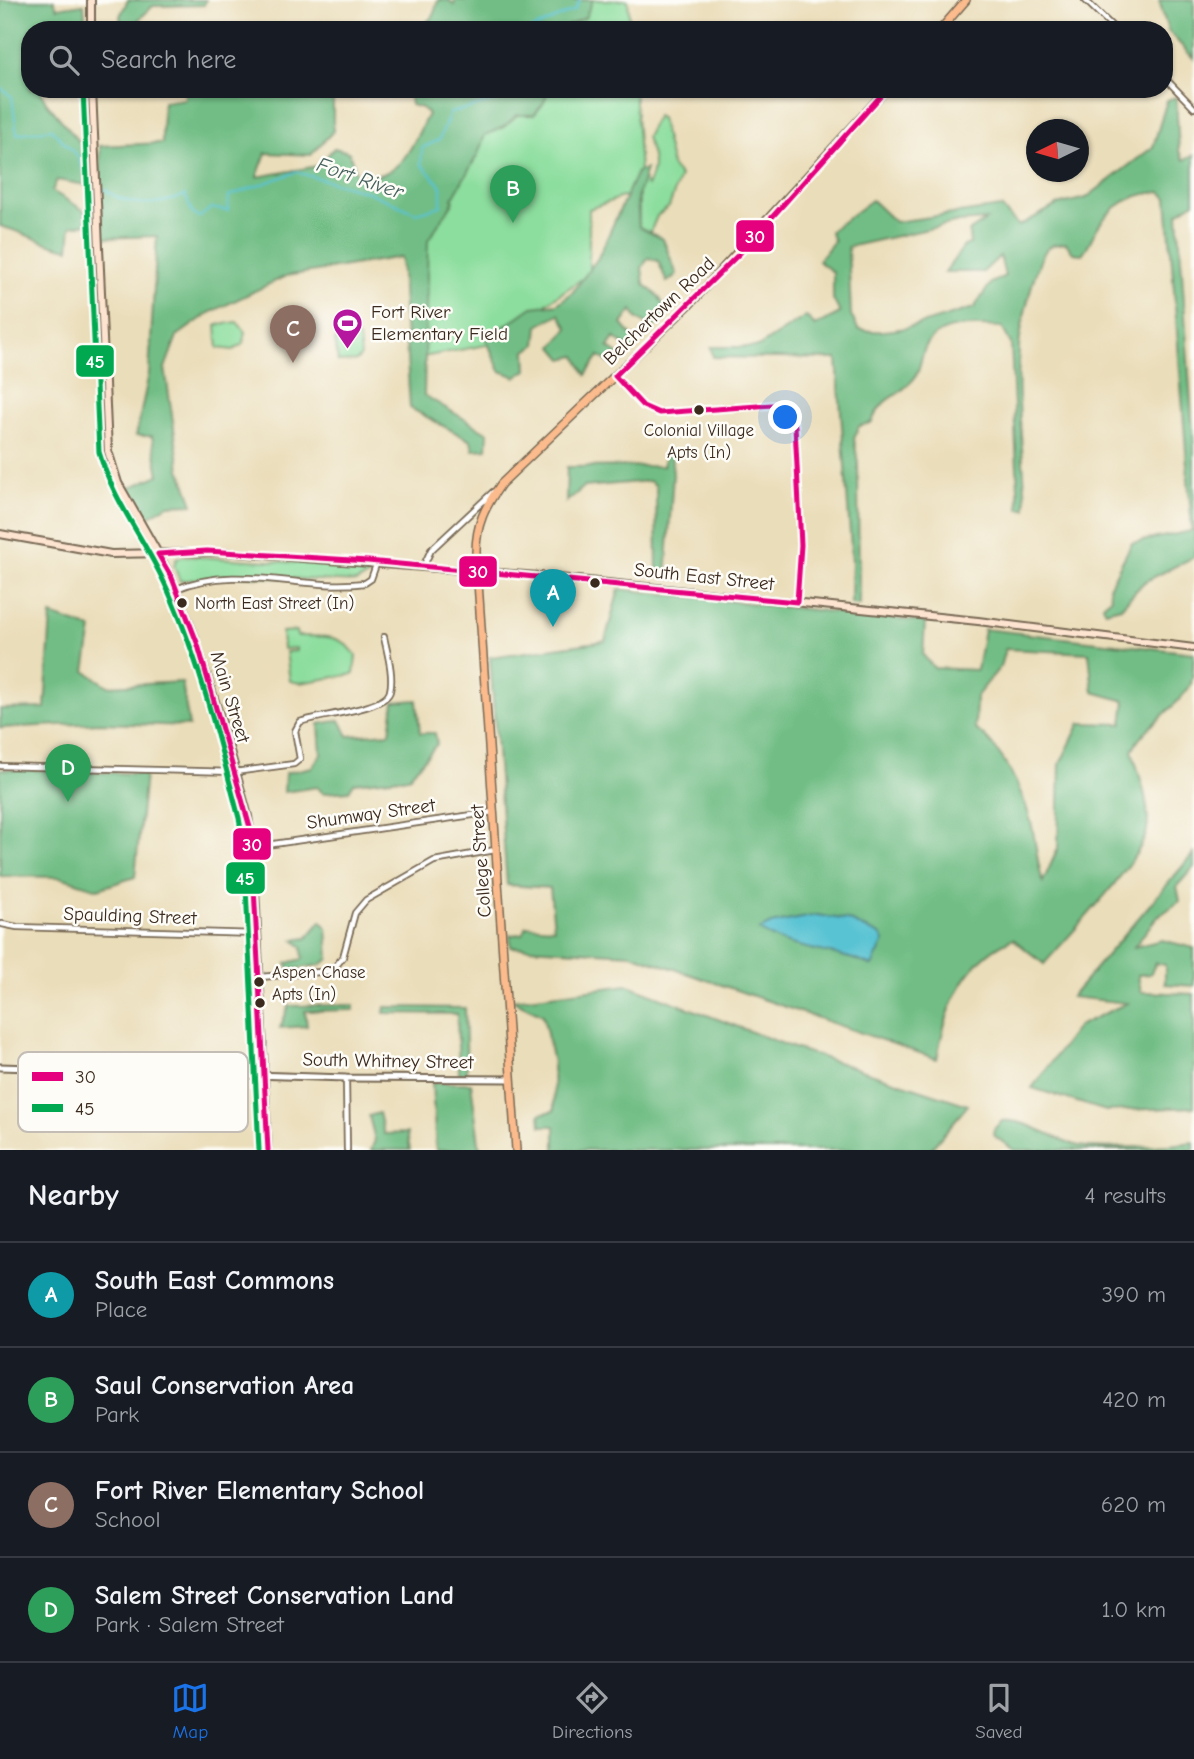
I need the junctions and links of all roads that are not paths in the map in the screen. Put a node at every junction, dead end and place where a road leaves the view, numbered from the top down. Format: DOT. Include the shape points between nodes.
graph roads {
  1 [pos="91,0"];
  2 [pos="966,0"];
  3 [pos="1085,0"];
  4 [pos="91,21"];
  5 [pos="948,21"];
  6 [pos="1107,21"];
  7 [pos="1173,86"];
  8 [pos="92,98"];
  9 [pos="879,98"];
  10 [pos="1194,108"];
  11 [pos="501,484"];
  12 [pos="0,534"];
  13 [pos="158,554"];
  14 [pos="377,562"];
  15 [pos="424,565"];
  16 [pos="477,570"];
  17 [pos="176,589"];
  18 [pos="384,637"];
  19 [pos="1194,648"];
  20 [pos="0,766"];
  21 [pos="235,772"];
  22 [pos="493,813"];
  23 [pos="253,847"];
  24 [pos="496,850"];
  25 [pos="2,924"];
  26 [pos="257,934"];
  27 [pos="260,977"];
  28 [pos="0,1067"];
  29 [pos="18,1068"];
  30 [pos="248,1074"];
  31 [pos="265,1075"];
  32 [pos="346,1078"];
  33 [pos="511,1079"];
  34 [pos="268,1150"];
  35 [pos="347,1150"];
  36 [pos="516,1150"];
  1 -- 4 [label="main road"];
  2 -- 5 [label="highway"];
  3 -- 6 [label="street"];
  7 -- 10 [label="street"];
  8 -- 13 [label="main road, Main Street" via="108,451 118,483"];
  9 -- 11 [label="highway, Belchertown Road" via="691,304"];
  11 -- 15 [label="street, Belchertown Road" via="439,541"];
  11 -- 16 [label="highway, Belchertown Road" via="478,522"];
  12 -- 13 [label="main road, South East Street" via="103,553"];
  13 -- 14 [label="main road, South East Street" via="222,552"];
  13 -- 17 [label="main road, Main Street"];
  14 -- 15 [label="main road, South East Street"];
  14 -- 17 [label="street" via="365,583 230,576"];
  15 -- 16 [label="main road, South East Street"];
  16 -- 19 [label="main road, South East Street"];
  16 -- 22 [label="highway, College Street"];
  17 -- 21 [label="main road, Main Street" via="198,645"];
  18 -- 21 [label="street" via="391,689 383,702 300,722 295,731 298,763"];
  20 -- 21 [label="street"];
  21 -- 23 [label="main road, Main Street"];
  22 -- 23 [label="street, Shumway Street"];
  22 -- 24 [label="highway, College Street"];
  23 -- 26 [label="main road, Main Street"];
  24 -- 27 [label="street" via="434,861 366,900 355,913 343,957 332,971"];
  24 -- 33 [label="highway, College Street"];
  25 -- 26 [label="street, Spaulding Street"];
  26 -- 27 [label="main road, Main Street"];
  27 -- 31 [label="main road, Main Street"];
  28 -- 29 [label="street, South Whitney Street"];
  30 -- 31 [label="street, South Whitney Street"];
  31 -- 32 [label="street, South Whitney Street"];
  31 -- 34 [label="main road, Main Street"];
  32 -- 33 [label="street, South Whitney Street"];
  32 -- 35 [label="street"];
  33 -- 36 [label="highway, College Street"];
}
